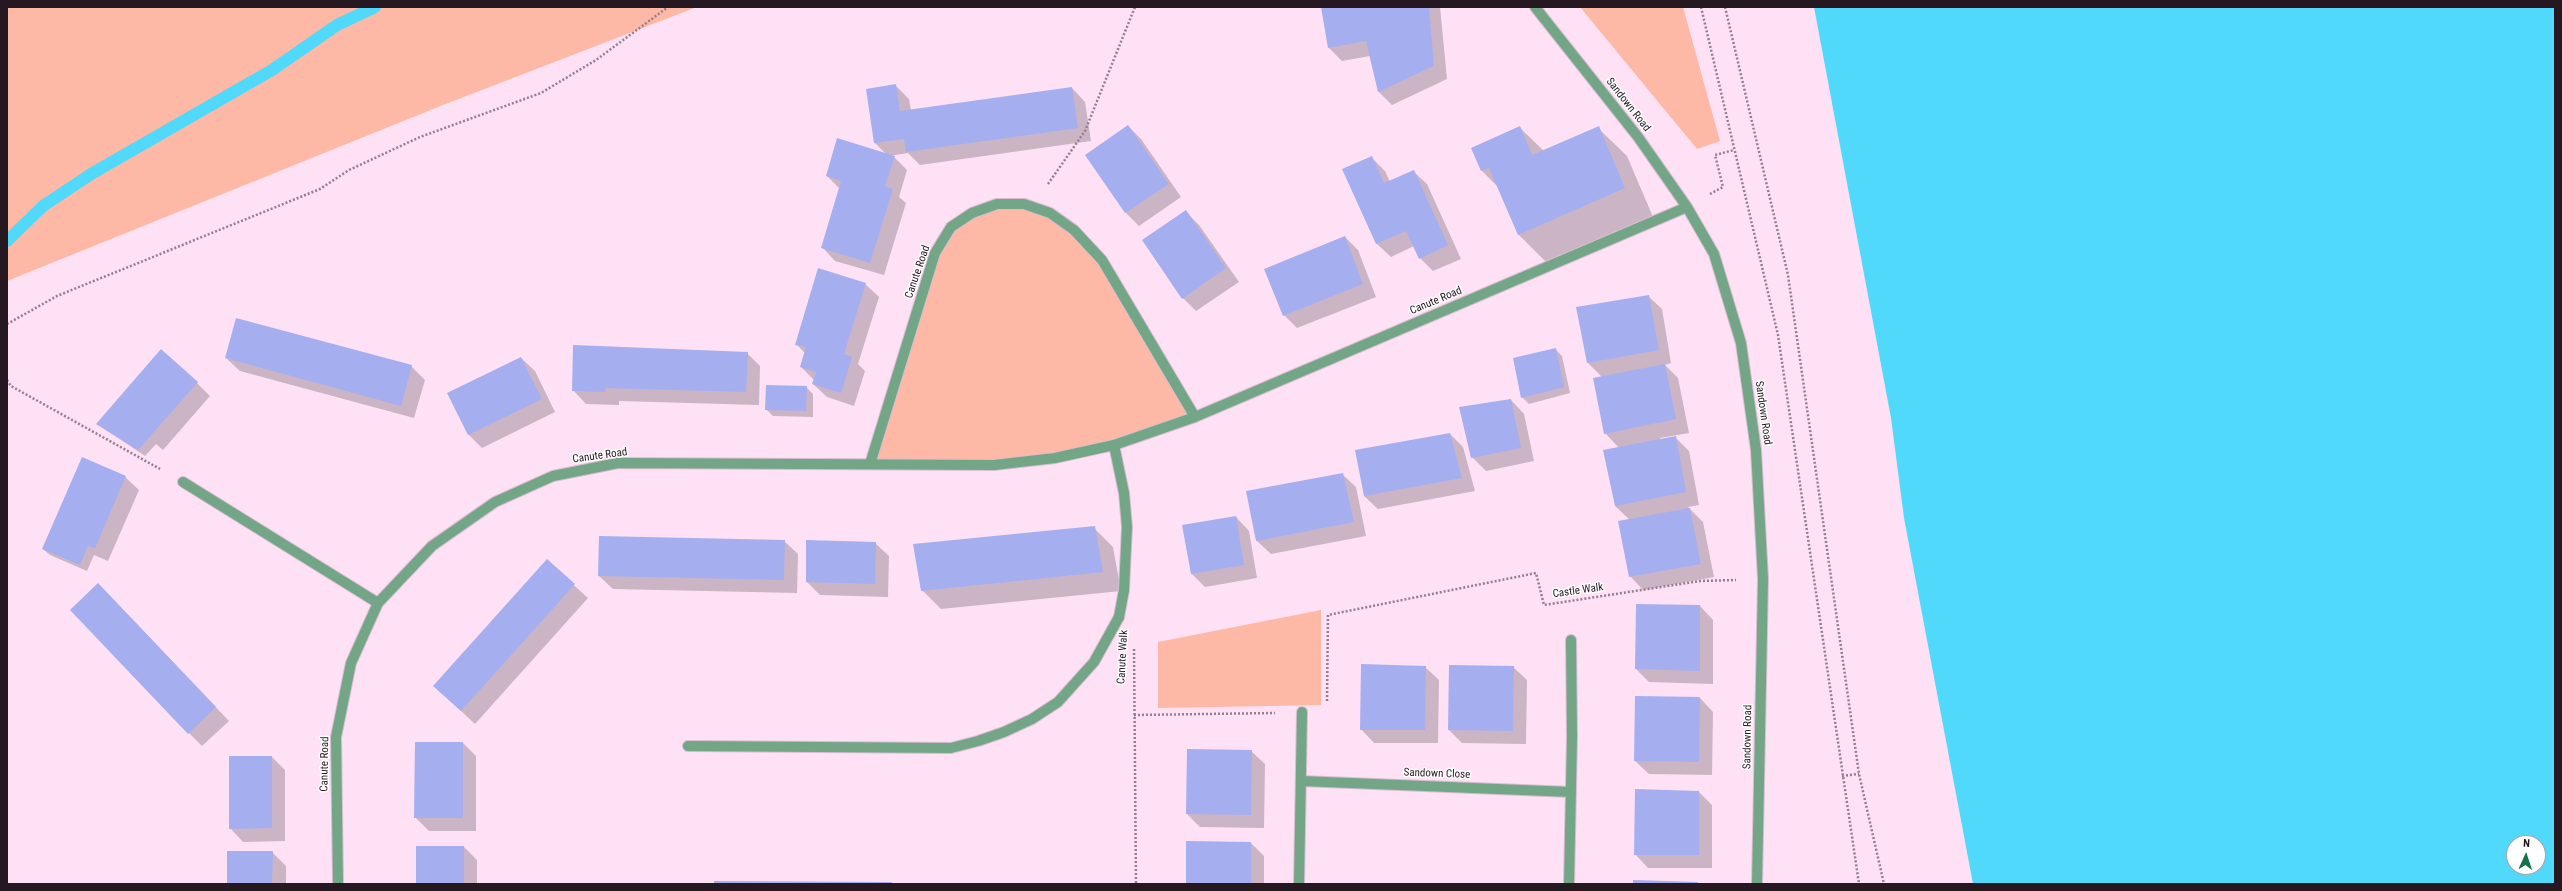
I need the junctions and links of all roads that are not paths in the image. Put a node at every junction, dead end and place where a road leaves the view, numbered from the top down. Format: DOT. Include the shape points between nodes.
graph roads {
  1 [pos="1535,7"];
  2 [pos="1687,207"];
  3 [pos="1194,416"];
  4 [pos="1114,445"];
  5 [pos="870,464"];
  6 [pos="183,482"];
  7 [pos="378,603"];
  8 [pos="1571,640"];
  9 [pos="1302,712"];
  10 [pos="688,746"];
  11 [pos="1301,780"];
  12 [pos="1571,792"];
  13 [pos="338,884"];
  14 [pos="1299,884"];
  15 [pos="1569,884"];
  16 [pos="1757,884"];
  1 -- 2 [label="street, Sandown Road" via="1638,137"];
  2 -- 3 [label="street, Canute Road"];
  2 -- 16 [label="street, Sandown Road" via="1714,254 1741,343 1756,450 1763,579"];
  3 -- 4 [label="street, Canute Road"];
  3 -- 5 [label="street, Canute Road" via="1102,260 1074,230 1050,213 1024,204 997,204 972,213 951,227 935,253"];
  4 -- 5 [label="street, Canute Road" via="1056,458 994,465"];
  4 -- 10 [label="street, Canute Walk" via="1124,493 1127,527 1125,582 1119,617 1094,662 1058,702 1032,719 1004,732 951,748"];
  5 -- 7 [label="street, Canute Road" via="618,463 553,476 495,502 432,546"];
  6 -- 7 [label="street"];
  7 -- 13 [label="street, Canute Road" via="351,663 336,738"];
  8 -- 12 [label="street"];
  9 -- 11 [label="street"];
  11 -- 12 [label="street, Sandown Close"];
  11 -- 14 [label="street"];
  12 -- 15 [label="street"];
}
